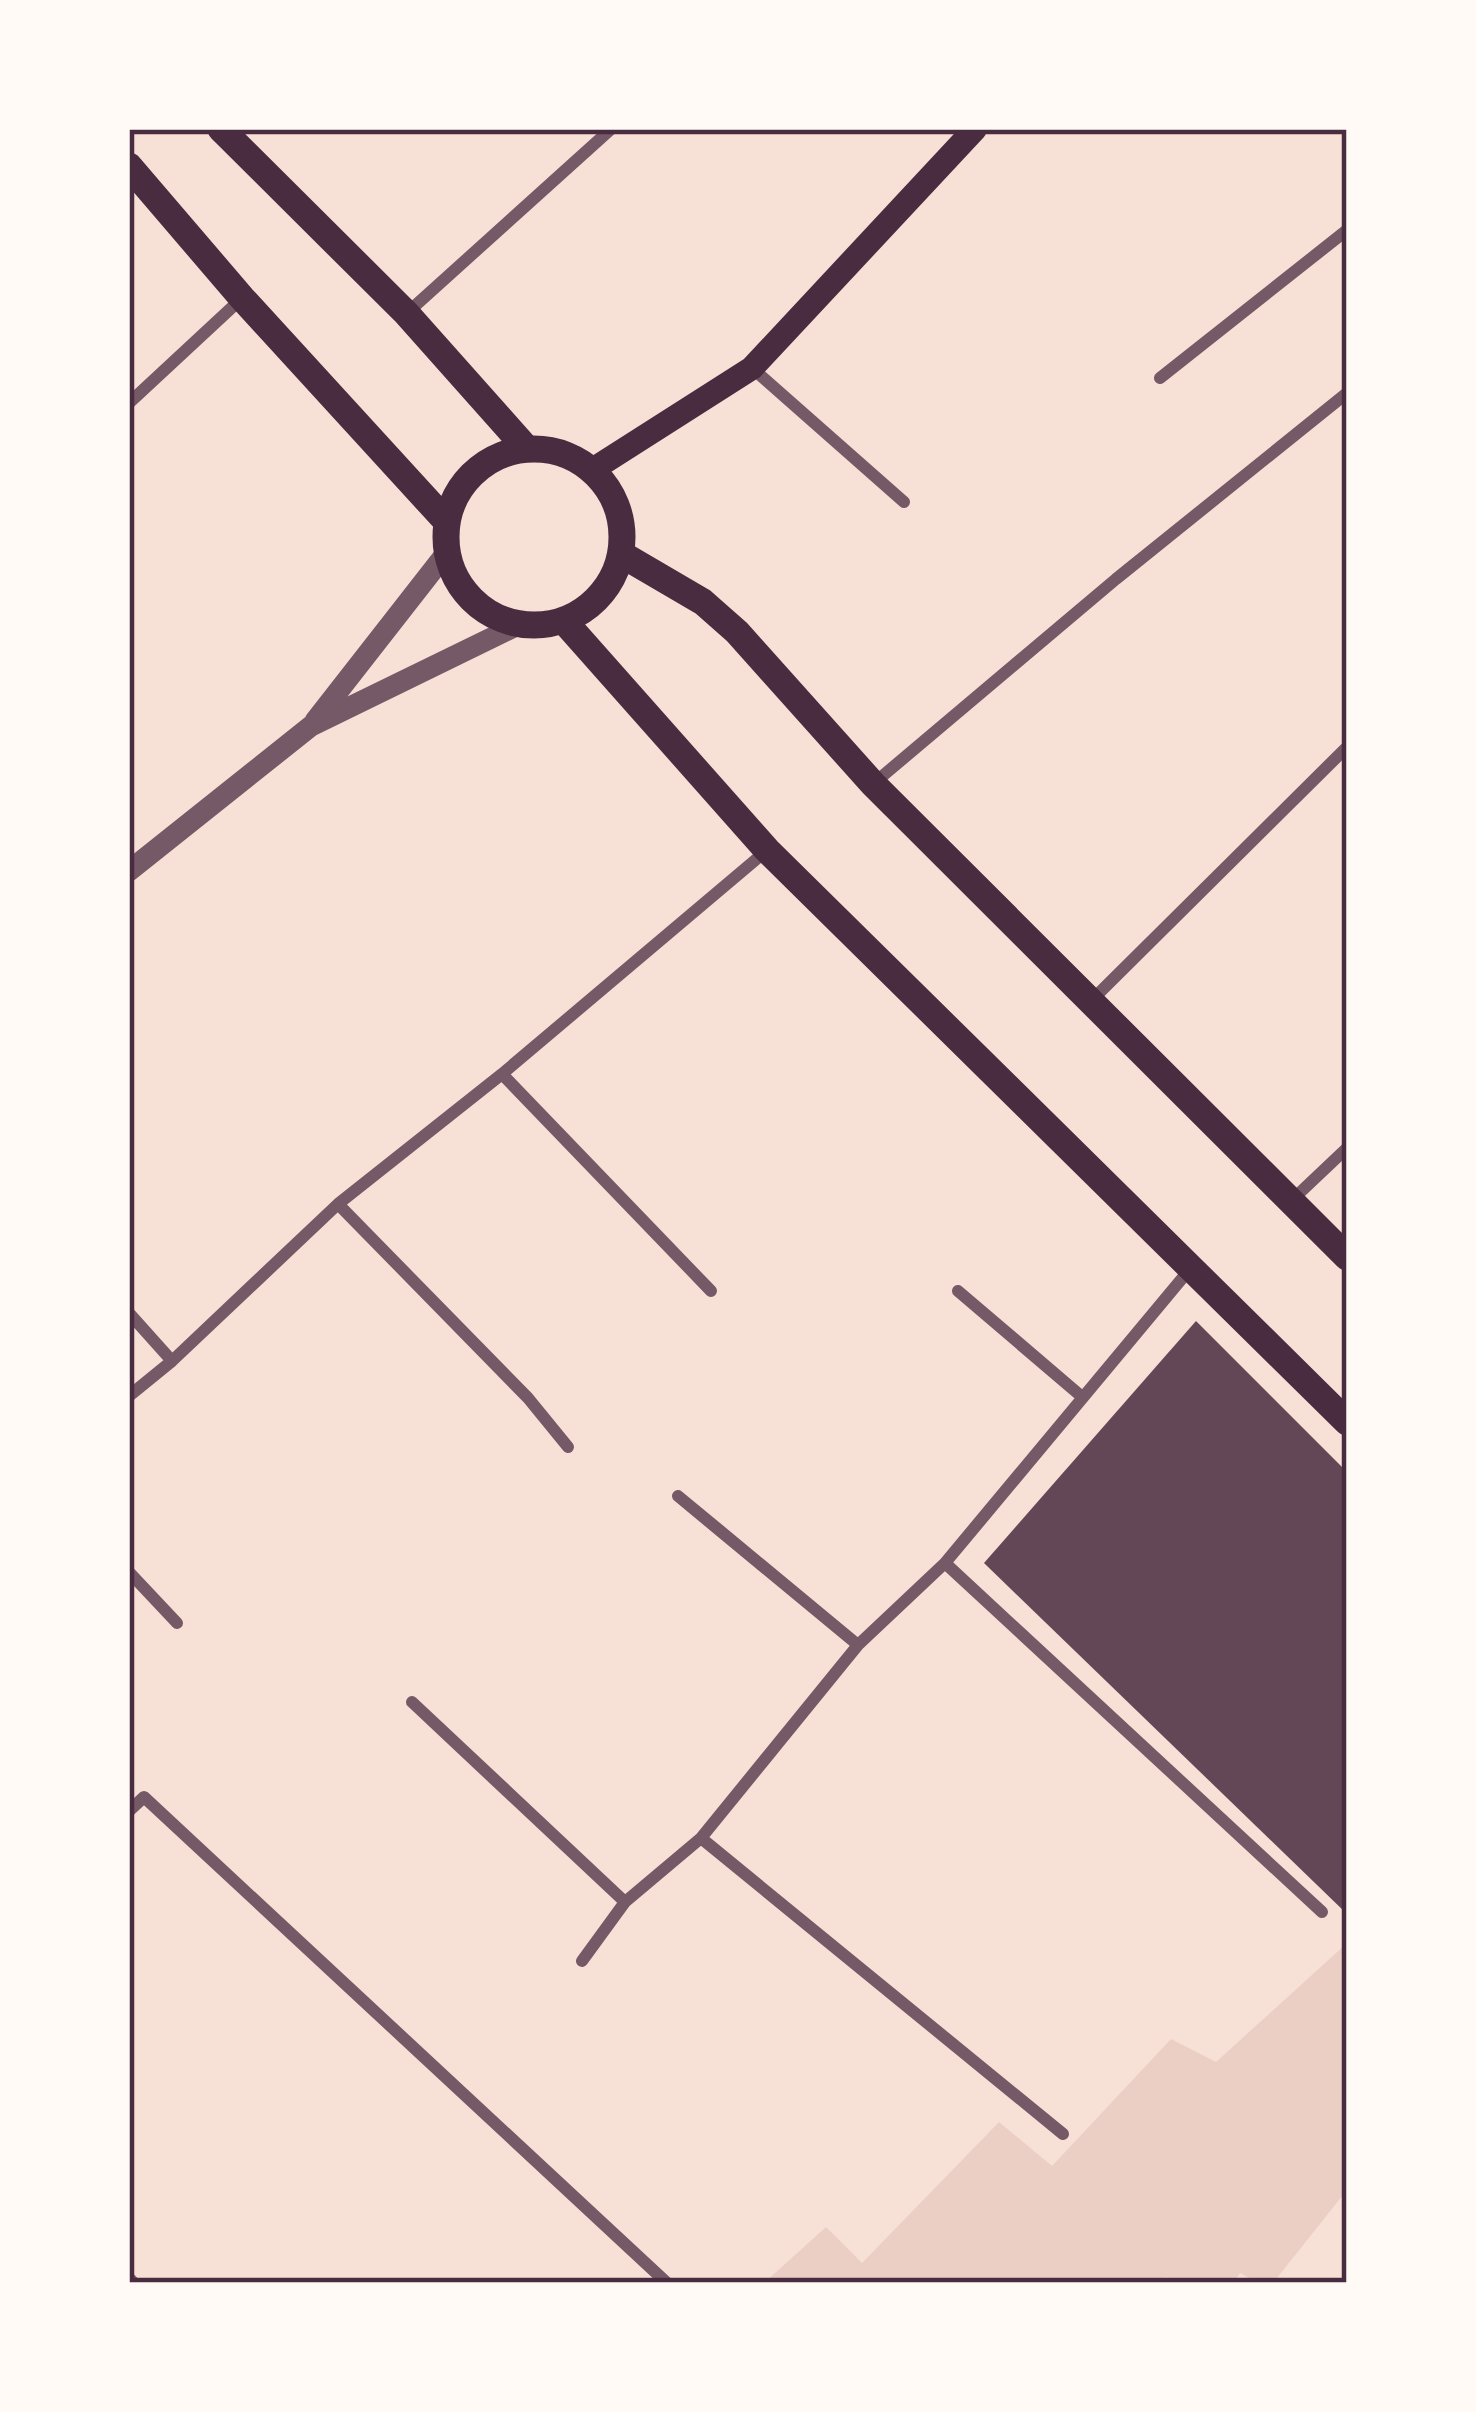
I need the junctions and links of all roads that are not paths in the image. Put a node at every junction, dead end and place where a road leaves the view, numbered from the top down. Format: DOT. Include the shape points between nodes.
graph roads {
  1 [pos="221,129"];
  2 [pos="611,129"];
  3 [pos="975,129"];
  4 [pos="129,166"];
  5 [pos="1347,230"];
  6 [pos="242,298"];
  7 [pos="406,313"];
  8 [pos="752,368"];
  9 [pos="1160,378"];
  10 [pos="1347,393"];
  11 [pos="129,403"];
  12 [pos="527,449"];
  13 [pos="592,470"];
  14 [pos="904,502"];
  15 [pos="447,522"];
  16 [pos="447,552"];
  17 [pos="621,554"];
  18 [pos="564,621"];
  19 [pos="518,625"];
  20 [pos="311,726"];
  21 [pos="1347,747"];
  22 [pos="873,784"];
  23 [pos="767,850"];
  24 [pos="129,871"];
  25 [pos="1089,1003"];
  26 [pos="502,1074"];
  27 [pos="1347,1148"];
  28 [pos="1291,1202"];
  29 [pos="338,1204"];
  30 [pos="1347,1257"];
  31 [pos="1190,1268"];
  32 [pos="711,1292"];
  33 [pos="958,1292"];
  34 [pos="129,1313"];
  35 [pos="172,1361"];
  36 [pos="129,1396"];
  37 [pos="1081,1396"];
  38 [pos="1347,1422"];
  39 [pos="568,1447"];
  40 [pos="678,1496"];
  41 [pos="945,1563"];
  42 [pos="129,1572"];
  43 [pos="177,1623"];
  44 [pos="858,1646"];
  45 [pos="412,1702"];
  46 [pos="129,1810"];
  47 [pos="700,1838"];
  48 [pos="626,1902"];
  49 [pos="1322,1912"];
  50 [pos="582,1961"];
  51 [pos="1063,2134"];
  52 [pos="668,2283"];
  1 -- 7 [label="main road"];
  2 -- 7 [label="street"];
  3 -- 8 [label="main road"];
  4 -- 6 [label="main road"];
  5 -- 9 [label="street"];
  6 -- 11 [label="street"];
  6 -- 15 [label="main road"];
  7 -- 12 [label="main road"];
  8 -- 13 [label="main road"];
  8 -- 14 [label="street"];
  10 -- 22 [label="street"];
  12 -- 13 [label="main road"];
  12 -- 15 [label="main road" via="466,480"];
  13 -- 17 [label="main road" via="618,508"];
  15 -- 16 [label="main road"];
  16 -- 19 [label="main road" via="477,604"];
  16 -- 20 [label="street"];
  17 -- 18 [label="main road" via="602,595"];
  17 -- 22 [label="main road" via="737,632"];
  18 -- 19 [label="main road"];
  18 -- 23 [label="main road"];
  19 -- 20 [label="street"];
  20 -- 24 [label="street"];
  21 -- 25 [label="street"];
  22 -- 25 [label="main road"];
  23 -- 26 [label="street"];
  23 -- 31 [label="main road"];
  25 -- 28 [label="main road"];
  26 -- 29 [label="street"];
  26 -- 32 [label="street"];
  27 -- 28 [label="street"];
  28 -- 30 [label="main road"];
  29 -- 35 [label="street"];
  29 -- 39 [label="street"];
  31 -- 37 [label="street"];
  31 -- 38 [label="main road"];
  33 -- 37 [label="street"];
  34 -- 35 [label="street"];
  35 -- 36 [label="street"];
  37 -- 41 [label="street"];
  40 -- 44 [label="street"];
  41 -- 44 [label="street"];
  41 -- 49 [label="street"];
  42 -- 43 [label="street"];
  44 -- 47 [label="street"];
  45 -- 48 [label="street"];
  46 -- 52 [label="street" via="144,1797"];
  47 -- 48 [label="street"];
  47 -- 51 [label="street"];
  48 -- 50 [label="street"];
}
